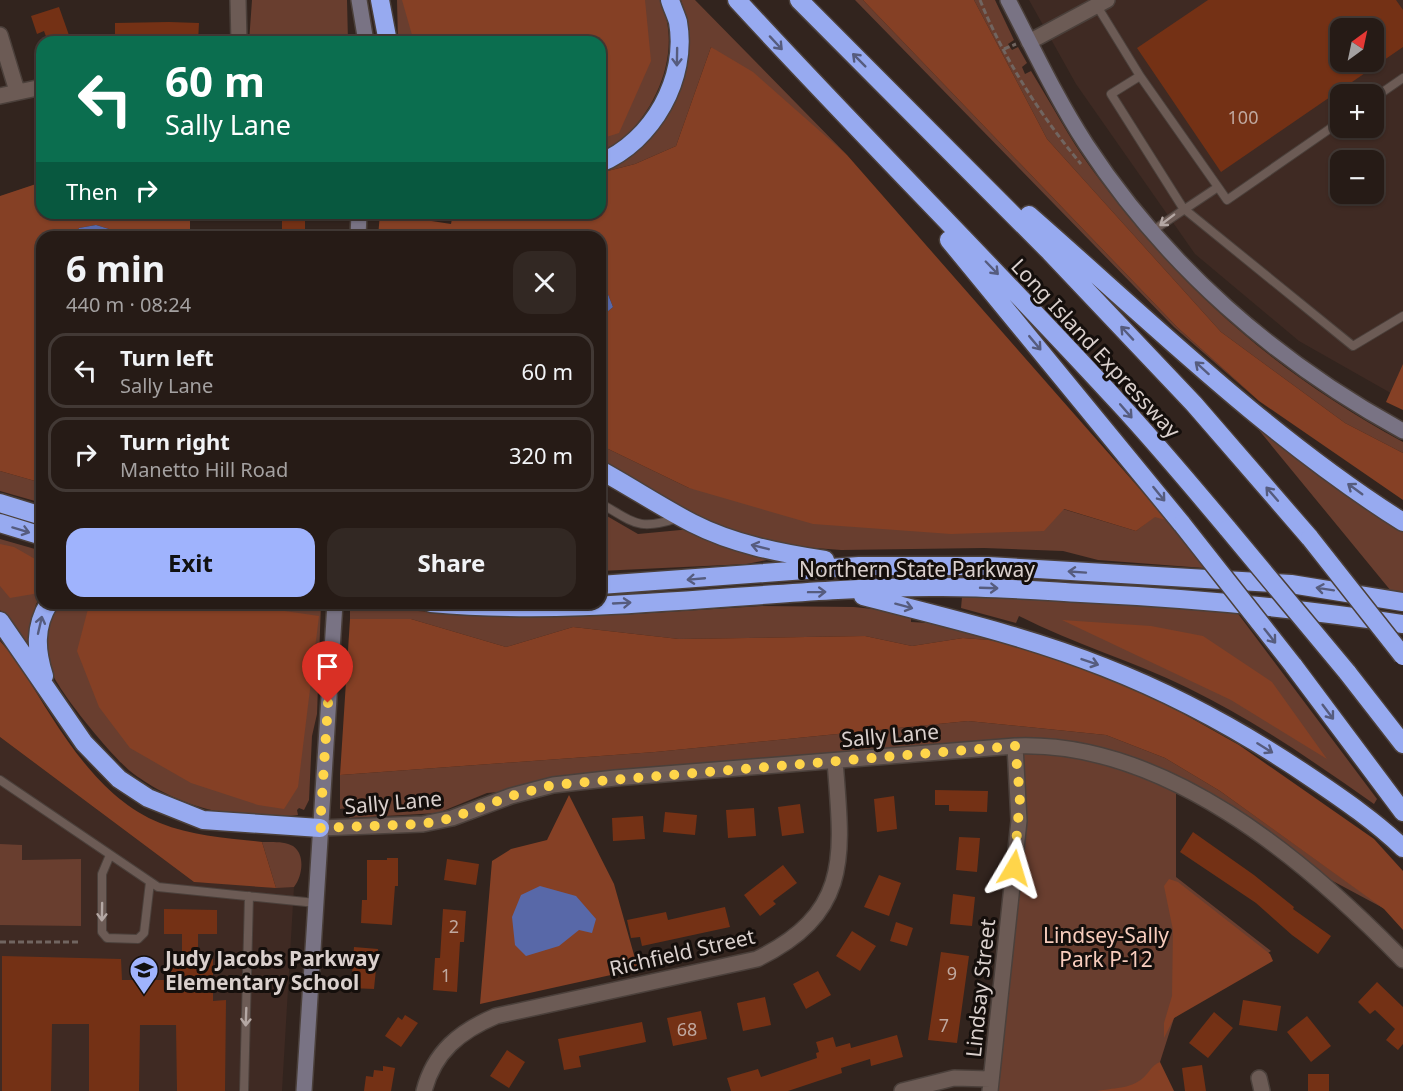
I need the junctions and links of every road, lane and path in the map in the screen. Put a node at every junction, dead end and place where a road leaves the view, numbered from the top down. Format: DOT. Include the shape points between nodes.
graph roads {
  1 [pos="238,0"];
  2 [pos="359,0"];
  3 [pos="379,0"];
  4 [pos="670,0"];
  5 [pos="737,0"];
  6 [pos="799,0"];
  7 [pos="1008,0"];
  8 [pos="1102,3"];
  9 [pos="0,35"];
  10 [pos="239,36"];
  11 [pos="365,36"];
  12 [pos="374,36"];
  13 [pos="387,36"];
  14 [pos="1029,42"];
  15 [pos="1140,76"];
  16 [pos="1403,78"];
  17 [pos="36,88"];
  18 [pos="17,91"];
  19 [pos="1384,91"];
  20 [pos="0,96"];
  21 [pos="900,101"];
  22 [pos="1330,129"];
  23 [pos="863,137"];
  24 [pos="606,159"];
  25 [pos="1218,187"];
  26 [pos="1183,208"];
  27 [pos="1152,231"];
  28 [pos="1403,316"];
  29 [pos="1403,431"];
  30 [pos="606,473"];
  31 [pos="0,503"];
  32 [pos="606,506"];
  33 [pos="36,514"];
  34 [pos="682,517"];
  35 [pos="1403,522"];
  36 [pos="0,523"];
  37 [pos="36,534"];
  38 [pos="859,566"];
  39 [pos="606,585"];
  40 [pos="847,591"];
  41 [pos="1403,602"];
  42 [pos="606,603"];
  43 [pos="45,609"];
  44 [pos="334,609"];
  45 [pos="0,621"];
  46 [pos="1403,624"];
  47 [pos="1403,656"];
  48 [pos="48,690"];
  49 [pos="1403,744"];
  50 [pos="1015,746"];
  51 [pos="835,761"];
  52 [pos="0,780"];
  53 [pos="1403,812"];
  54 [pos="320,828"];
  55 [pos="1403,848"];
  56 [pos="110,855"];
  57 [pos="150,882"];
  58 [pos="249,896"];
  59 [pos="316,903"];
  60 [pos="0,942"];
  61 [pos="81,942"];
  62 [pos="1403,960"];
  63 [pos="990,1085"];
  64 [pos="244,1091"];
  65 [pos="304,1091"];
  66 [pos="424,1091"];
  67 [pos="902,1091"];
  1 -- 10 [label="street"];
  2 -- 11 [label="main road"];
  3 -- 12 [label="main road"];
  3 -- 13 [label="highway"];
  4 -- 24 [label="highway, one-way" via="678,22 677,71 667,99 649,125"];
  5 -- 23 [label="highway, Long Island Expressway, one-way"];
  21 -- 6 [label="highway, Long Island Expressway, one-way"];
  7 -- 14 [label="main road"];
  8 -- 14 [label="street"];
  8 -- 15 [label="lane"];
  9 -- 18 [label="street"];
  14 -- 27 [label="main road" via="1086,144"];
  15 -- 25 [label="lane"];
  15 -- 26 [label="lane" via="1111,94"];
  16 -- 19 [label="lane"];
  17 -- 18 [label="street"];
  18 -- 20 [label="street"];
  35 -- 21 [label="highway, one-way" via="1306,454 1231,394"];
  47 -- 21 [label="highway, Long Island Expressway, one-way, bridge" via="1310,538 1194,404"];
  22 -- 25 [label="lane" via="1227,200"];
  23 -- 49 [label="highway, Long Island Expressway, one-way, bridge" via="1120,404 1228,529"];
  23 -- 53 [label="highway, one-way, bridge" via="1182,524"];
  25 -- 26 [label="lane"];
  26 -- 27 [label="lane, one-way"];
  26 -- 28 [label="lane" via="1353,346"];
  27 -- 29 [label="main road" via="1207,290 1282,352 1329,387"];
  30 -- 34 [label="highway"];
  31 -- 33 [label="highway"];
  32 -- 34 [label="lane" via="639,525 651,526"];
  38 -- 34 [label="highway, one-way" via="741,543"];
  36 -- 37 [label="highway, one-way"];
  38 -- 39 [label="highway, Northern State Parkway, one-way"];
  41 -- 38 [label="highway, Northern State Parkway, one-way" via="1291,584 988,566"];
  42 -- 40 [label="highway, Northern State Parkway, one-way"];
  40 -- 46 [label="highway, Northern State Parkway, one-way" via="972,588 1168,597"];
  40 -- 55 [label="highway, one-way" via="1035,643 1103,666 1162,692 1289,762"];
  48 -- 43 [label="highway, one-way" via="37,642"];
  44 -- 54 [label="main road"];
  45 -- 48 [label="highway"];
  48 -- 54 [label="highway" via="69,724 102,764 148,798 203,820"];
  50 -- 51 [label="street, Sally Lane"];
  50 -- 62 [label="street, Sally Lane" via="1068,749 1102,756 1159,775 1194,792 1221,807 1297,864"];
  50 -- 63 [label="street, Lindsay Street" via="1019,821"];
  51 -- 54 [label="street, Sally Lane" via="553,785 423,824"];
  51 -- 66 [label="street, Richfield Street" via="839,861 825,903 807,927 786,945 757,959 496,1016 454,1040 431,1070"];
  52 -- 56 [label="lane"];
  54 -- 59 [label="main road"];
  56 -- 57 [label="lane"];
  56 -- 57 [label="lane, one-way" via="102,874 102,932 107,938 138,939 144,933"];
  57 -- 58 [label="lane" via="158,887"];
  58 -- 59 [label="lane"];
  58 -- 64 [label="lane, one-way"];
  59 -- 65 [label="main road"];
  60 -- 61 [label="path"];
  63 -- 67 [label="street" via="954,1078"];
}
